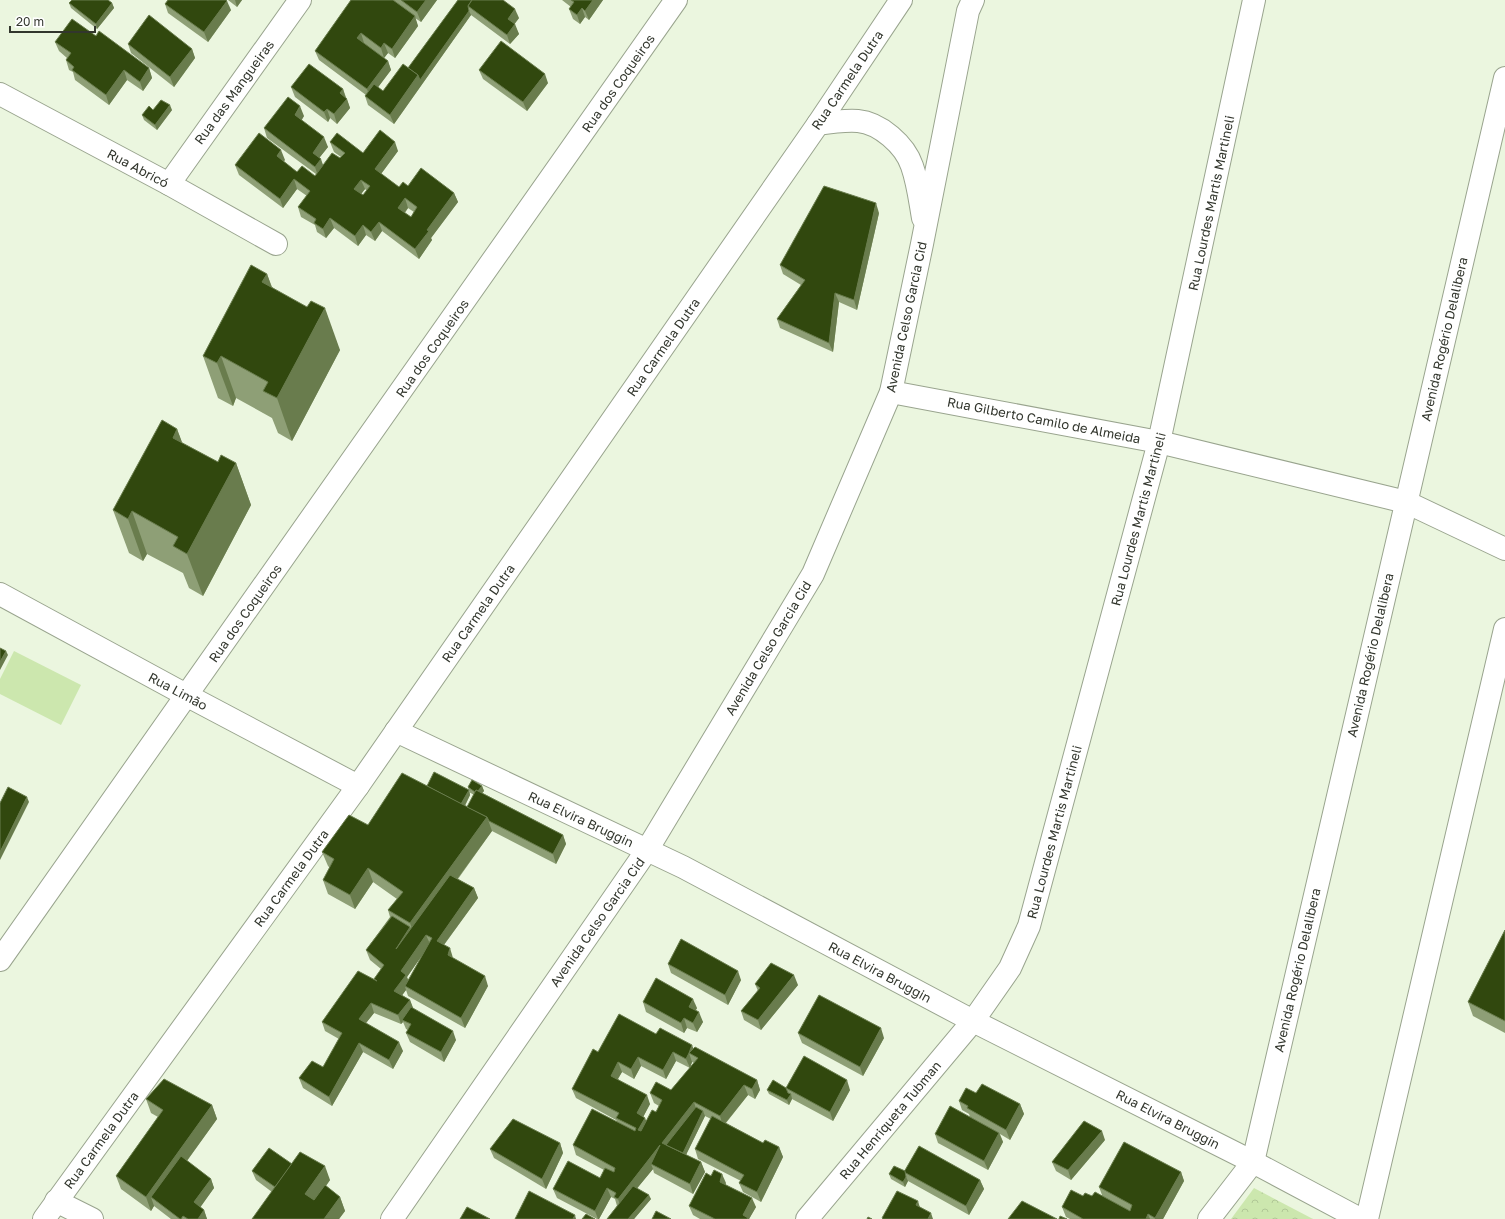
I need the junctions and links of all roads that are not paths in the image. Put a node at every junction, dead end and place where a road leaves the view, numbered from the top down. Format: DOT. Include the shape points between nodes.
graph roads {
  1 [pos="300,0"];
  2 [pos="676,0"];
  3 [pos="901,0"];
  4 [pos="1254,0"];
  5 [pos="968,4"];
  6 [pos="1505,78"];
  7 [pos="0,94"];
  8 [pos="818,124"];
  9 [pos="169,184"];
  10 [pos="925,229"];
  11 [pos="276,244"];
  12 [pos="891,392"];
  13 [pos="1159,442"];
  14 [pos="1406,502"];
  15 [pos="1505,549"];
  16 [pos="0,594"];
  17 [pos="1505,629"];
  18 [pos="186,695"];
  19 [pos="396,731"];
  20 [pos="358,786"];
  21 [pos="647,850"];
  22 [pos="0,960"];
  23 [pos="973,1021"];
  24 [pos="1253,1162"];
  25 [pos="56,1201"];
  26 [pos="44,1219"];
  27 [pos="92,1219"];
  28 [pos="392,1219"];
  29 [pos="807,1219"];
  30 [pos="1209,1219"];
  31 [pos="1360,1219"];
  32 [pos="1367,1219"];
  1 -- 9 [label="street, Rua das Mangueiras"];
  2 -- 18 [label="street, Rua dos Coqueiros"];
  3 -- 8 [label="street, Rua Carmela Dutra"];
  4 -- 13 [label="street, Rua Lourdes Martis Martineli"];
  5 -- 10 [label="street, Avenida Celso Garcia Cid"];
  6 -- 14 [label="street, Avenida Rogério Delalibera"];
  7 -- 9 [label="street, Rua Abricó"];
  8 -- 10 [label="street" via="857,121 871,123 884,131 912,165"];
  8 -- 19 [label="street, Rua Carmela Dutra"];
  9 -- 11 [label="street, Rua Abricó"];
  10 -- 12 [label="street, Avenida Celso Garcia Cid"];
  12 -- 13 [label="street, Rua Gilberto Camilo de Almeida"];
  12 -- 21 [label="street, Avenida Celso Garcia Cid" via="813,574"];
  13 -- 14 [label="street, Rua Gilberto Camilo de Almeida"];
  13 -- 23 [label="street, Rua Lourdes Martis Martineli" via="1029,926 1010,968"];
  14 -- 15 [label="street, Rua Gilberto Camilo de Almeida"];
  14 -- 24 [label="street, Avenida Rogério Delalibera"];
  16 -- 18 [label="street, Rua Limão"];
  17 -- 32 [label="street"];
  18 -- 20 [label="street, Rua Limão"];
  18 -- 22 [label="street, Rua dos Coqueiros"];
  19 -- 20 [label="street, Rua Carmela Dutra"];
  19 -- 21 [label="street, Rua Elvira Bruggin"];
  20 -- 25 [label="street, Rua Carmela Dutra"];
  21 -- 23 [label="street, Rua Elvira Bruggin"];
  21 -- 28 [label="street, Avenida Celso Garcia Cid"];
  23 -- 24 [label="street, Rua Elvira Bruggin"];
  23 -- 29 [label="street, Rua Henriqueta Tubman"];
  24 -- 30 [label="street, Avenida Rogério Delalibera"];
  24 -- 31 [label="street, Rua Elvira Bruggin"];
  25 -- 26 [label="street, Rua Carmela Dutra"];
  25 -- 27 [label="street"];
}
